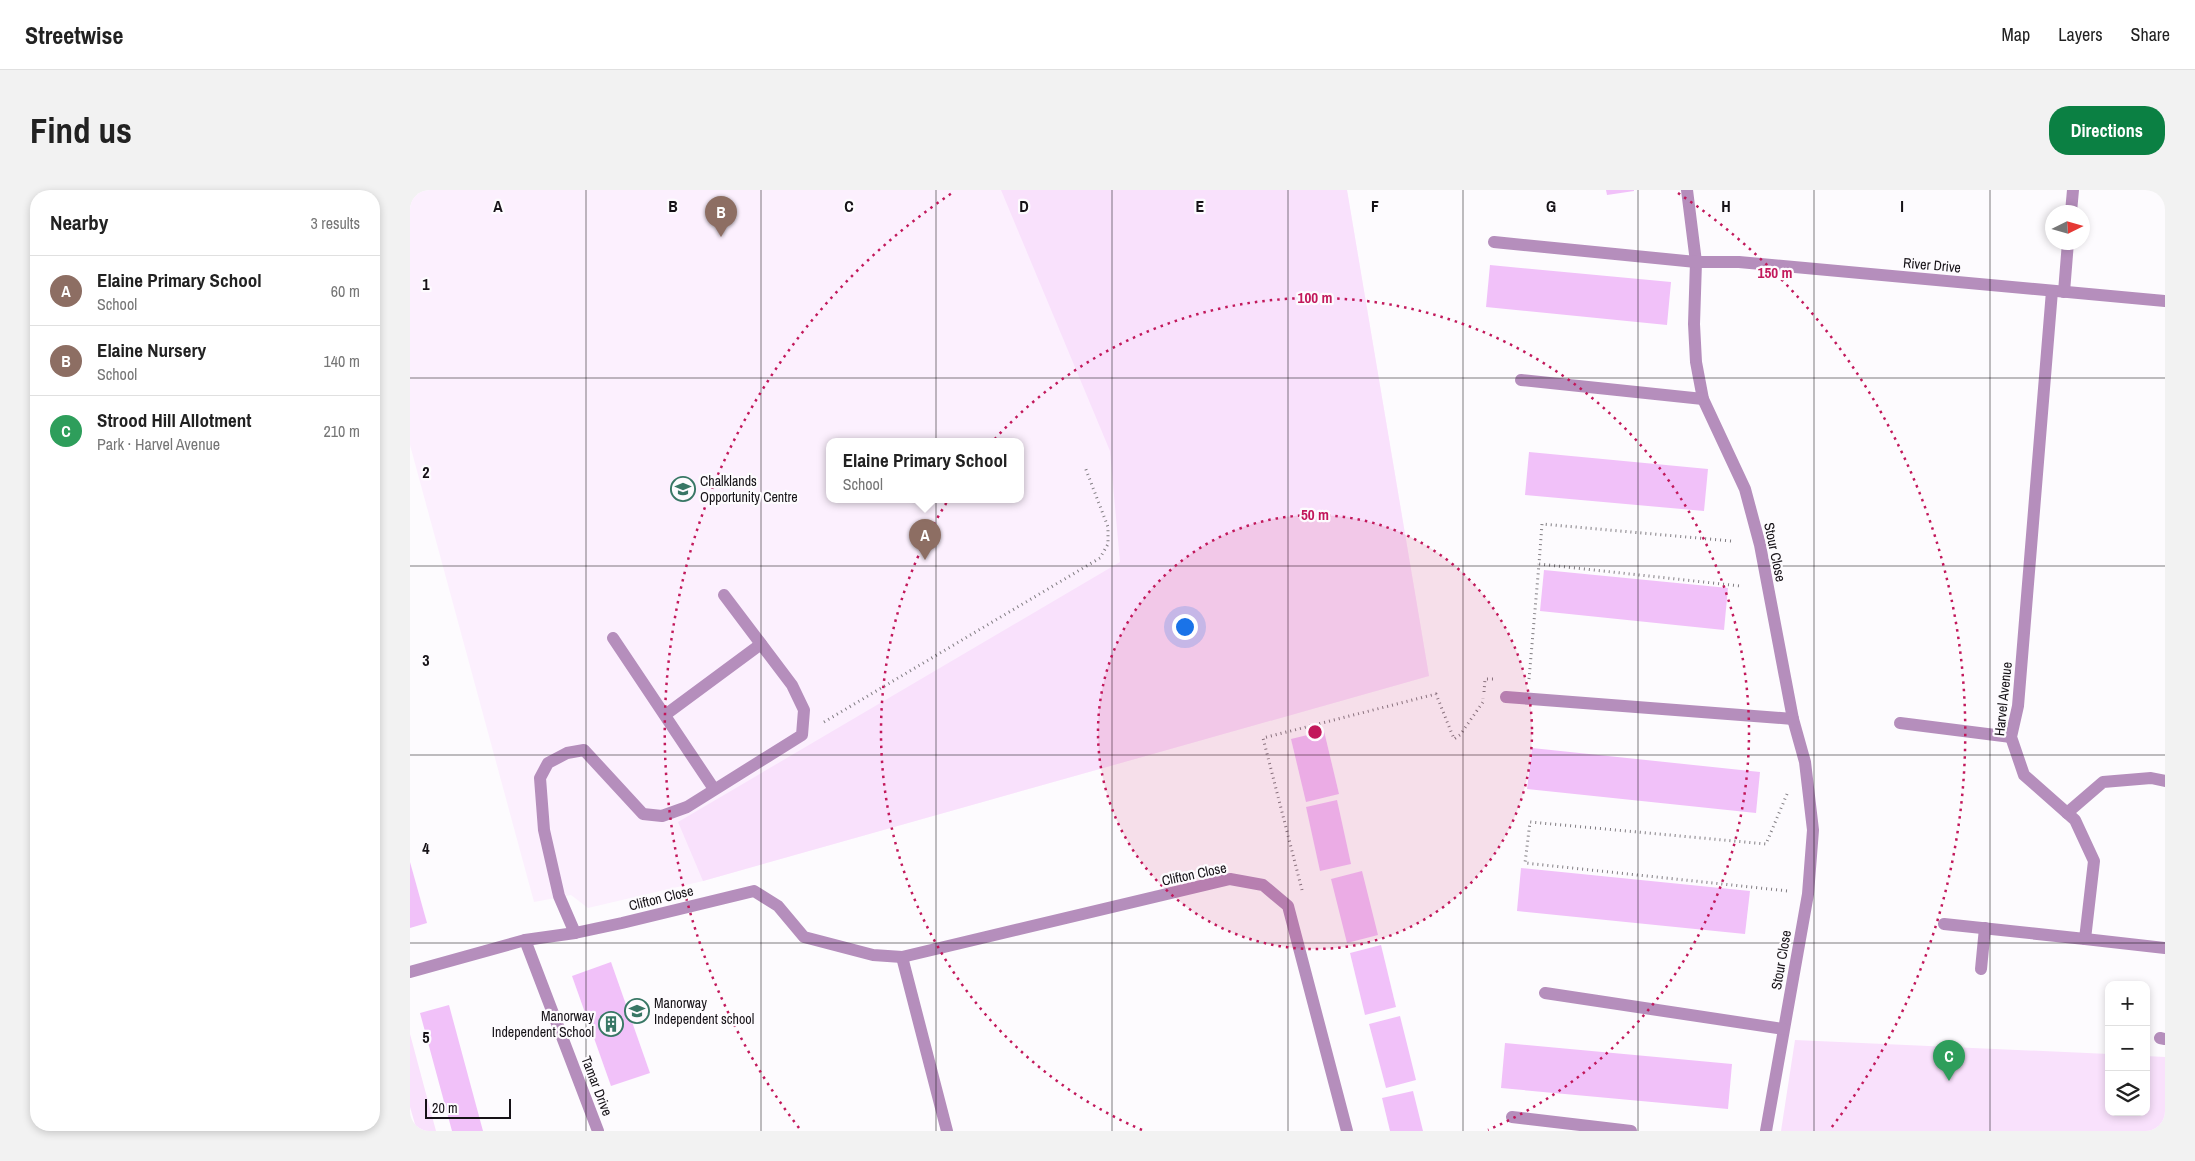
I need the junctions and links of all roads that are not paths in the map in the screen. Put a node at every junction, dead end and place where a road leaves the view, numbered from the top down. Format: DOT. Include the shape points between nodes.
graph roads {
  1 [pos="1687,190"];
  2 [pos="2073,190"];
  3 [pos="2072,205"];
  4 [pos="1494,242"];
  5 [pos="2066,250"];
  6 [pos="1696,262"];
  7 [pos="2058,292"];
  8 [pos="2165,301"];
  9 [pos="1521,380"];
  10 [pos="1703,399"];
  11 [pos="724,595"];
  12 [pos="614,638"];
  13 [pos="761,644"];
  14 [pos="1506,697"];
  15 [pos="665,715"];
  16 [pos="1792,719"];
  17 [pos="1900,724"];
  18 [pos="2011,737"];
  19 [pos="2165,781"];
  20 [pos="714,789"];
  21 [pos="2067,814"];
  22 [pos="1944,924"];
  23 [pos="1985,928"];
  24 [pos="575,933"];
  25 [pos="2085,939"];
  26 [pos="525,940"];
  27 [pos="2165,948"];
  28 [pos="902,956"];
  29 [pos="1981,969"];
  30 [pos="410,972"];
  31 [pos="1545,993"];
  32 [pos="1783,1029"];
  33 [pos="1512,1116"];
  34 [pos="598,1131"];
  35 [pos="947,1131"];
  36 [pos="1347,1131"];
  37 [pos="1631,1131"];
  38 [pos="1766,1131"];
  1 -- 6 [label="street"];
  2 -- 3 [label="street"];
  4 -- 6 [label="street, River Drive"];
  5 -- 7 [label="street, Harvel Avenue"];
  6 -- 7 [label="street, River Drive" via="1739,262"];
  6 -- 10 [label="street, Stour Close" via="1694,324 1696,362"];
  7 -- 8 [label="street, River Drive"];
  7 -- 18 [label="street, Harvel Avenue" via="2018,706"];
  9 -- 10 [label="street"];
  10 -- 16 [label="street, Stour Close" via="1745,489 1753,517"];
  11 -- 13 [label="street"];
  12 -- 15 [label="street"];
  13 -- 15 [label="street"];
  13 -- 20 [label="street" via="792,685 804,710 802,735"];
  14 -- 16 [label="street"];
  15 -- 20 [label="street"];
  16 -- 32 [label="street, Stour Close" via="1806,767 1813,830 1808,894"];
  17 -- 18 [label="street"];
  18 -- 21 [label="street, Harvel Avenue" via="2024,775"];
  19 -- 21 [label="street" via="2151,778 2103,782"];
  20 -- 24 [label="street" via="687,807 662,816 643,814 584,750 567,753 548,763 540,778 544,830 559,896"];
  21 -- 25 [label="street, Harvel Avenue" via="2075,820 2094,861"];
  22 -- 23 [label="street"];
  23 -- 25 [label="street"];
  23 -- 29 [label="street"];
  24 -- 26 [label="street, Clifton Close"];
  24 -- 28 [label="street, Clifton Close" via="754,891 778,906 804,937 873,956"];
  25 -- 27 [label="street"];
  26 -- 30 [label="street, Clifton Close"];
  26 -- 34 [label="street, Tamar Drive"];
  28 -- 35 [label="street"];
  28 -- 36 [label="street, Clifton Close" via="1230,879 1263,885 1288,906"];
  31 -- 32 [label="street"];
  32 -- 38 [label="street, Stour Close"];
  33 -- 37 [label="street"];
}
